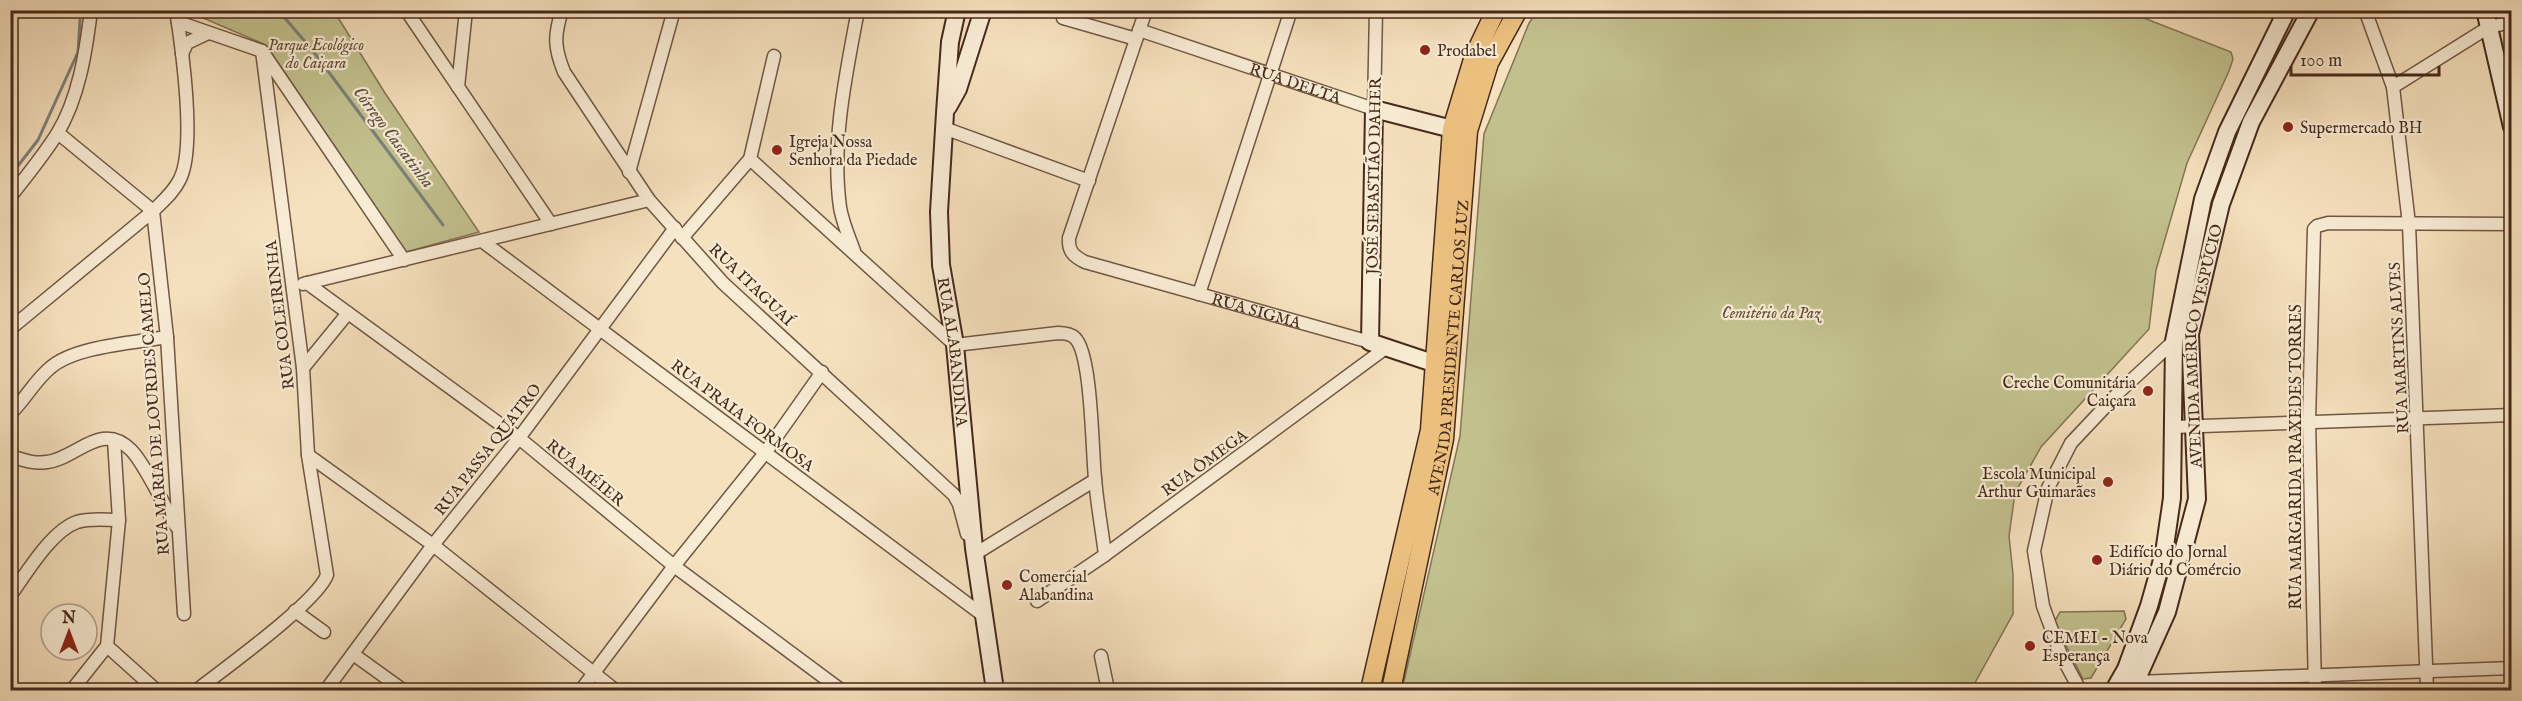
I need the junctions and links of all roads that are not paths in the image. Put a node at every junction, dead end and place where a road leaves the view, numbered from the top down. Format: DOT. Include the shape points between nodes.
graph roads {
  1 [pos="92,10"];
  2 [pos="406,10"];
  3 [pos="466,10"];
  4 [pos="562,10"];
  5 [pos="674,10"];
  6 [pos="957,10"];
  7 [pos="983,10"];
  8 [pos="1146,10"];
  9 [pos="1291,10"];
  10 [pos="1376,10"];
  11 [pos="1496,10"];
  12 [pos="1518,10"];
  13 [pos="2288,10"];
  14 [pos="2311,10"];
  15 [pos="2365,10"];
  16 [pos="858,11"];
  17 [pos="2487,15"];
  18 [pos="177,16"];
  19 [pos="1063,18"];
  20 [pos="2511,22"];
  21 [pos="208,33"];
  22 [pos="1138,35"];
  23 [pos="262,51"];
  24 [pos="182,54"];
  25 [pos="774,57"];
  26 [pos="1270,74"];
  27 [pos="459,87"];
  28 [pos="2393,87"];
  29 [pos="1374,108"];
  30 [pos="944,121"];
  31 [pos="2511,126"];
  32 [pos="1452,129"];
  33 [pos="58,133"];
  34 [pos="750,159"];
  35 [pos="629,172"];
  36 [pos="1089,181"];
  37 [pos="10,198"];
  38 [pos="649,200"];
  39 [pos="153,211"];
  40 [pos="551,224"];
  41 [pos="2409,224"];
  42 [pos="2511,224"];
  43 [pos="679,233"];
  44 [pos="482,241"];
  45 [pos="854,252"];
  46 [pos="404,260"];
  47 [pos="307,283"];
  48 [pos="293,286"];
  49 [pos="1199,294"];
  50 [pos="348,313"];
  51 [pos="10,329"];
  52 [pos="600,329"];
  53 [pos="167,337"];
  54 [pos="2174,341"];
  55 [pos="1370,342"];
  56 [pos="955,345"];
  57 [pos="1387,347"];
  58 [pos="1443,365"];
  59 [pos="303,368"];
  60 [pos="822,372"];
  61 [pos="10,414"];
  62 [pos="2511,416"];
  63 [pos="2418,417"];
  64 [pos="2308,421"];
  65 [pos="2192,426"];
  66 [pos="2173,427"];
  67 [pos="519,438"];
  68 [pos="114,440"];
  69 [pos="765,453"];
  70 [pos="308,455"];
  71 [pos="10,456"];
  72 [pos="1095,480"];
  73 [pos="119,520"];
  74 [pos="178,529"];
  75 [pos="433,545"];
  76 [pos="974,551"];
  77 [pos="1105,555"];
  78 [pos="674,566"];
  79 [pos="10,596"];
  80 [pos="1037,601"];
  81 [pos="2149,606"];
  82 [pos="295,611"];
  83 [pos="2167,612"];
  84 [pos="184,614"];
  85 [pos="984,616"];
  86 [pos="324,632"];
  87 [pos="107,646"];
  88 [pos="353,654"];
  89 [pos="1101,656"];
  90 [pos="2511,668"];
  91 [pos="2427,670"];
  92 [pos="592,674"];
  93 [pos="2314,676"];
  94 [pos="2207,685"];
  95 [pos="2134,686"];
  96 [pos="72,690"];
  97 [pos="156,690"];
  98 [pos="198,690"];
  99 [pos="326,690"];
  100 [pos="404,690"];
  101 [pos="581,690"];
  102 [pos="615,690"];
  103 [pos="841,690"];
  104 [pos="995,690"];
  105 [pos="1108,690"];
  106 [pos="1370,690"];
  107 [pos="1391,690"];
  108 [pos="2080,690"];
  109 [pos="2114,690"];
  110 [pos="2315,690"];
  111 [pos="2427,690"];
  1 -- 33 [label="street" via="74,93"];
  2 -- 27 [label="street"];
  3 -- 27 [label="street"];
  4 -- 35 [label="street, RUA ITAGUAÍ" via="556,54"];
  5 -- 35 [label="street"];
  6 -- 30 [label="main road, RUA ALABANDINA" via="950,42"];
  7 -- 30 [label="main road"];
  8 -- 22 [label="street"];
  9 -- 26 [label="street"];
  10 -- 29 [label="street, JOSÉ SEBASTIÃO DAHER"];
  11 -- 32 [label="main road, AVENIDA PRESIDENTE CARLOS LUZ" via="1473,56"];
  12 -- 58 [label="main road, AVENIDA PRESIDENTE CARLOS LUZ" via="1490,63 1468,131"];
  13 -- 54 [label="main road, AVENIDA AMÉRICO VESPÚCIO" via="2227,132 2203,199"];
  14 -- 65 [label="main road, AVENIDA AMÉRICO VESPÚCIO" via="2251,122 2221,204 2190,334"];
  15 -- 28 [label="street, RUA MARTINS ALVES"];
  16 -- 45 [label="street" via="843,91 838,165 840,208"];
  17 -- 20 [label="street"];
  17 -- 28 [label="street"];
  17 -- 31 [label="main road"];
  18 -- 21 [label="street"];
  18 -- 24 [label="street"];
  19 -- 22 [label="street, RUA DELTA"];
  21 -- 23 [label="street"];
  21 -- 24 [label="street" via="187,44"];
  22 -- 26 [label="street, RUA DELTA"];
  22 -- 36 [label="street"];
  23 -- 46 [label="street"];
  23 -- 48 [label="street, RUA COLEIRINHA"];
  24 -- 39 [label="street" via="186,161 180,179"];
  25 -- 34 [label="street"];
  26 -- 29 [label="street, RUA DELTA"];
  26 -- 49 [label="street"];
  27 -- 40 [label="street"];
  28 -- 41 [label="street, RUA MARTINS ALVES"];
  29 -- 32 [label="main road, RUA DELTA"];
  29 -- 55 [label="main road, JOSÉ SEBASTIÃO DAHER"];
  30 -- 36 [label="street"];
  30 -- 56 [label="main road, RUA ALABANDINA" via="939,212 941,265"];
  32 -- 58 [label="main road, AVENIDA PRESIDENTE CARLOS LUZ"];
  33 -- 37 [label="street"];
  33 -- 39 [label="street"];
  34 -- 43 [label="street, RUA PASSA QUATRO"];
  34 -- 45 [label="street"];
  35 -- 38 [label="street, RUA ITAGUAÍ"];
  36 -- 49 [label="street, RUA SIGMA" via="1069,238 1068,248 1074,256"];
  38 -- 40 [label="street"];
  38 -- 43 [label="street, RUA ITAGUAÍ"];
  39 -- 51 [label="street"];
  39 -- 53 [label="street, RUA MARIA DE LOURDES CAMELO"];
  40 -- 44 [label="street"];
  41 -- 42 [label="street"];
  41 -- 63 [label="street, RUA MARTINS ALVES"];
  41 -- 64 [label="street, RUA MARGARIDA PRAXEDES TORRES" via="2328,224 2317,226 2312,235"];
  43 -- 52 [label="street, RUA PASSA QUATRO"];
  43 -- 60 [label="street, RUA ITAGUAÍ" via="723,283"];
  44 -- 46 [label="street"];
  44 -- 52 [label="street, RUA PRAIA FORMOSA"];
  45 -- 56 [label="street"];
  46 -- 47 [label="street"];
  47 -- 48 [label="street"];
  47 -- 50 [label="street, RUA MÉIER"];
  48 -- 59 [label="street, RUA COLEIRINHA"];
  49 -- 55 [label="street, RUA SIGMA"];
  50 -- 59 [label="street"];
  50 -- 67 [label="street, RUA MÉIER"];
  52 -- 67 [label="street, RUA PASSA QUATRO"];
  52 -- 69 [label="street, RUA PRAIA FORMOSA"];
  53 -- 61 [label="street" via="63,359 49,368"];
  53 -- 74 [label="street, RUA MARIA DE LOURDES CAMELO"];
  54 -- 66 [label="main road, AVENIDA AMÉRICO VESPÚCIO"];
  54 -- 108 [label="street" via="2071,443 2048,488 2034,551 2043,606 2061,655"];
  55 -- 57 [label="main road, RUA SIGMA"];
  56 -- 72 [label="street" via="1041,334 1068,334 1076,338 1086,368"];
  56 -- 76 [label="main road, RUA ALABANDINA"];
  57 -- 58 [label="main road, RUA SIGMA"];
  57 -- 77 [label="street, RUA ÔMEGA"];
  58 -- 106 [label="main road, AVENIDA PRESIDENTE CARLOS LUZ"];
  58 -- 107 [label="main road, AVENIDA PRESIDENTE CARLOS LUZ" via="1444,439"];
  59 -- 70 [label="street, RUA COLEIRINHA"];
  60 -- 69 [label="street"];
  60 -- 76 [label="street, RUA ITAGUAÍ" via="954,495"];
  62 -- 63 [label="street"];
  63 -- 64 [label="street"];
  63 -- 91 [label="street, RUA MARTINS ALVES"];
  64 -- 65 [label="street"];
  64 -- 93 [label="street, RUA MARGARIDA PRAXEDES TORRES"];
  65 -- 66 [label="street"];
  65 -- 83 [label="main road, AVENIDA AMÉRICO VESPÚCIO" via="2196,499"];
  66 -- 81 [label="main road, AVENIDA AMÉRICO VESPÚCIO" via="2172,498 2164,553"];
  67 -- 75 [label="street, RUA PASSA QUATRO"];
  67 -- 78 [label="street, RUA MÉIER"];
  68 -- 71 [label="street" via="91,442 48,462"];
  68 -- 73 [label="street"];
  68 -- 74 [label="street" via="133,452"];
  69 -- 78 [label="street"];
  69 -- 85 [label="street, RUA PRAIA FORMOSA"];
  70 -- 75 [label="street"];
  70 -- 82 [label="street, RUA COLEIRINHA" via="327,575 320,589"];
  72 -- 76 [label="street"];
  72 -- 77 [label="street"];
  73 -- 79 [label="street" via="90,519 65,529 49,543"];
  73 -- 87 [label="street"];
  74 -- 84 [label="street, RUA MARIA DE LOURDES CAMELO"];
  75 -- 88 [label="street, RUA PASSA QUATRO"];
  75 -- 92 [label="street"];
  76 -- 85 [label="main road, RUA ALABANDINA"];
  77 -- 80 [label="street, RUA ÔMEGA"];
  78 -- 92 [label="street"];
  78 -- 103 [label="street, RUA MÉIER"];
  81 -- 83 [label="main road"];
  81 -- 109 [label="main road, AVENIDA AMÉRICO VESPÚCIO"];
  82 -- 86 [label="street"];
  82 -- 98 [label="street"];
  83 -- 95 [label="main road, AVENIDA AMÉRICO VESPÚCIO"];
  85 -- 104 [label="main road, RUA ALABANDINA"];
  87 -- 96 [label="street"];
  87 -- 97 [label="street"];
  88 -- 99 [label="street, RUA PASSA QUATRO"];
  88 -- 100 [label="street"];
  89 -- 105 [label="street"];
  90 -- 91 [label="street"];
  91 -- 93 [label="street"];
  91 -- 111 [label="street, RUA MARTINS ALVES"];
  92 -- 101 [label="street"];
  92 -- 102 [label="street"];
  93 -- 94 [label="street"];
  93 -- 110 [label="street, RUA MARGARIDA PRAXEDES TORRES"];
  94 -- 95 [label="street"];
}
